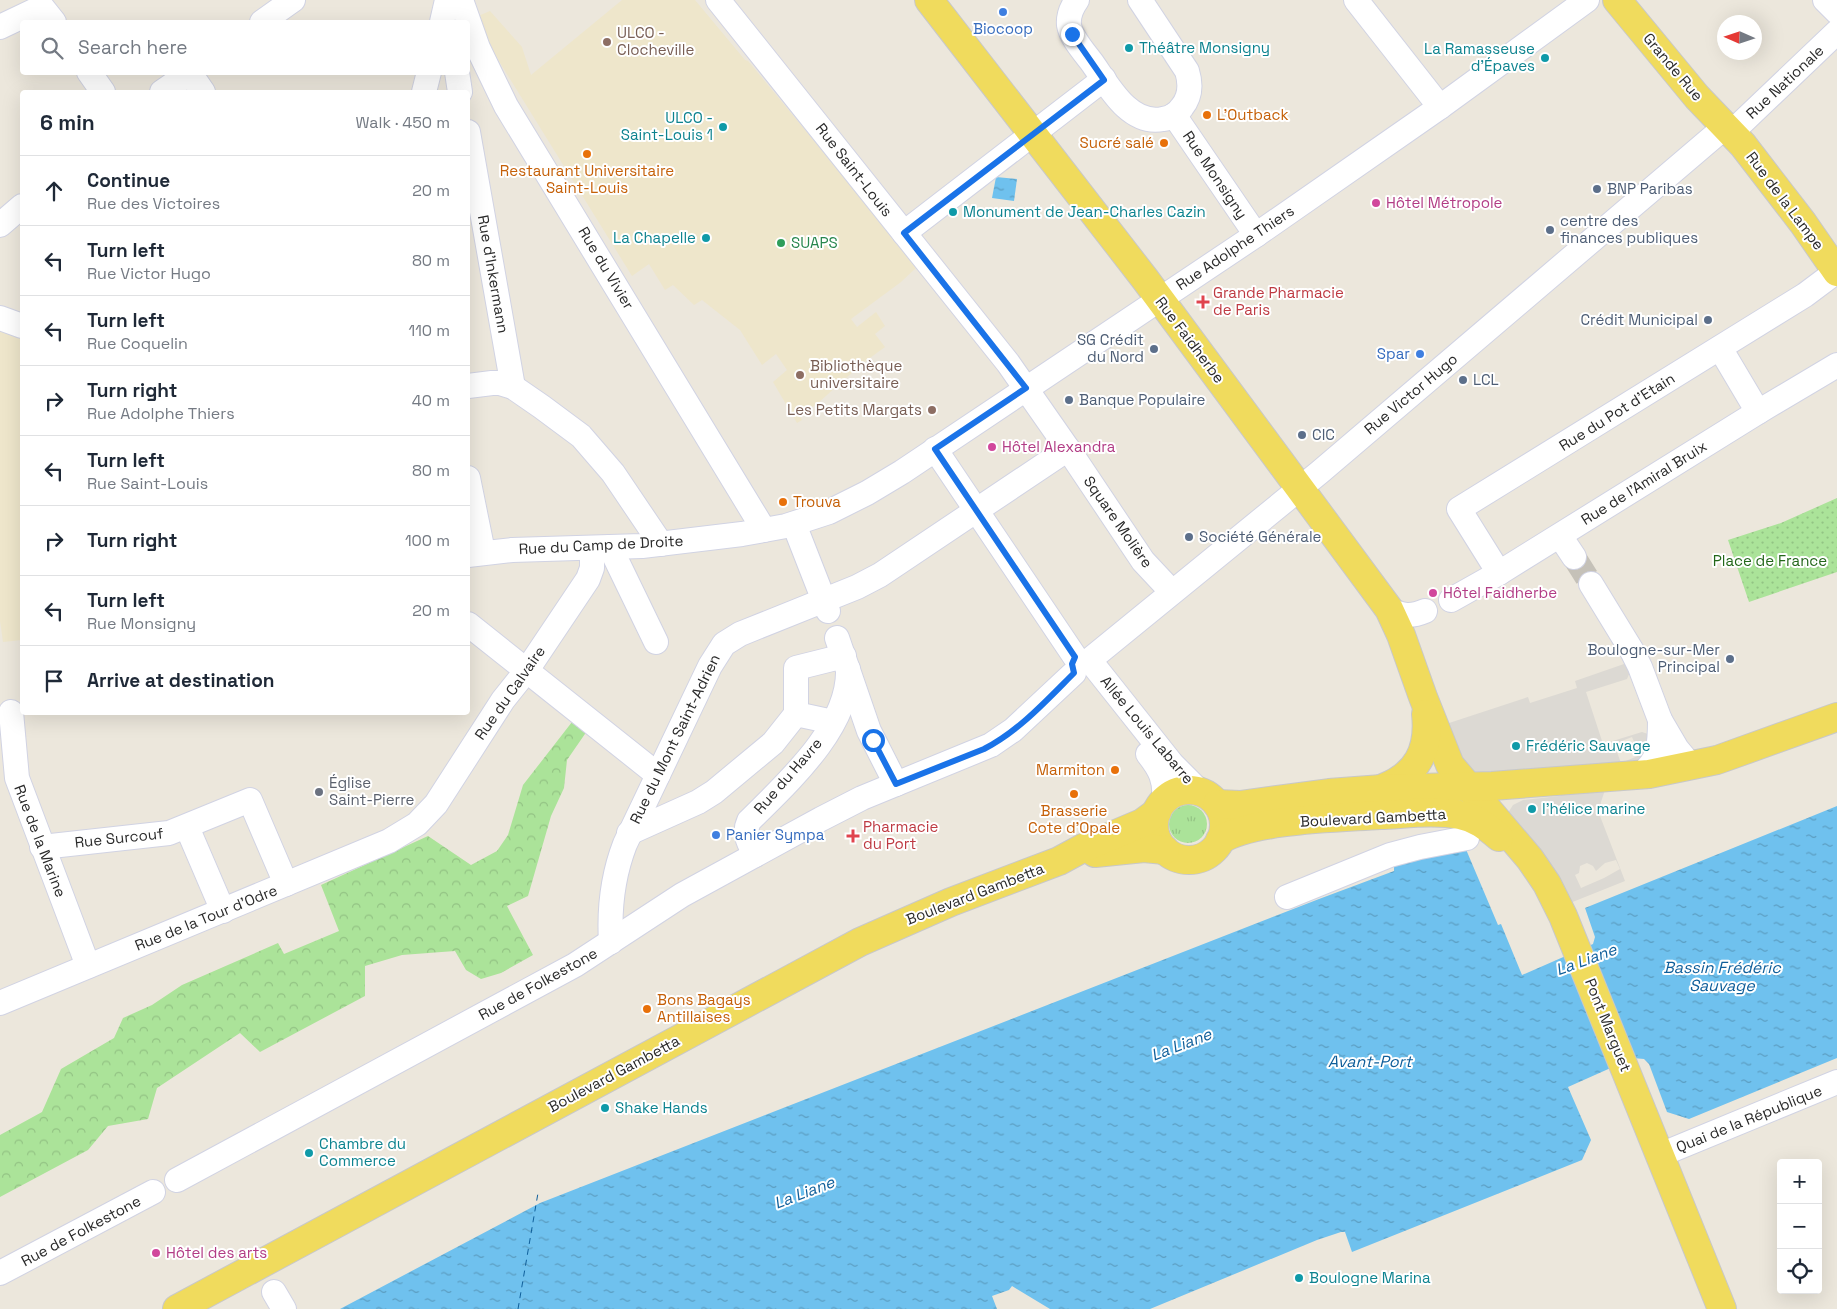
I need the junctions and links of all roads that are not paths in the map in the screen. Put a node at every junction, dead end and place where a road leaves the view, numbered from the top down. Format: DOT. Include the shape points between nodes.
graph roads {
  1 [pos="293,0"];
  2 [pos="447,0"];
  3 [pos="461,0"];
  4 [pos="718,0"];
  5 [pos="929,0"];
  6 [pos="1077,0"];
  7 [pos="1140,0"];
  8 [pos="1356,0"];
  9 [pos="1587,0"];
  10 [pos="1617,0"];
  11 [pos="1825,0"];
  12 [pos="1837,12"];
  13 [pos="48,15"];
  14 [pos="28,20"];
  15 [pos="265,20"];
  16 [pos="442,20"];
  17 [pos="468,20"];
  18 [pos="20,22"];
  19 [pos="470,25"];
  20 [pos="0,27"];
  21 [pos="1837,32"];
  22 [pos="470,69"];
  23 [pos="91,75"];
  24 [pos="187,75"];
  25 [pos="191,75"];
  26 [pos="428,75"];
  27 [pos="457,75"];
  28 [pos="1104,80"];
  29 [pos="102,90"];
  30 [pos="165,90"];
  31 [pos="202,90"];
  32 [pos="424,90"];
  33 [pos="460,90"];
  34 [pos="506,106"];
  35 [pos="1440,107"];
  36 [pos="1174,115"];
  37 [pos="1729,129"];
  38 [pos="1033,133"];
  39 [pos="470,143"];
  40 [pos="20,208"];
  41 [pos="0,225"];
  42 [pos="904,233"];
  43 [pos="1256,235"];
  44 [pos="1837,271"];
  45 [pos="1159,299"];
  46 [pos="0,318"];
  47 [pos="20,325"];
  48 [pos="1720,348"];
  49 [pos="1837,365"];
  50 [pos="470,386"];
  51 [pos="513,387"];
  52 [pos="1026,388"];
  53 [pos="1758,412"];
  54 [pos="935,449"];
  55 [pos="1068,449"];
  56 [pos="1300,488"];
  57 [pos="470,500"];
  58 [pos="976,510"];
  59 [pos="794,524"];
  60 [pos="764,530"];
  61 [pos="1560,536"];
  62 [pos="661,544"];
  63 [pos="601,548"];
  64 [pos="475,554"];
  65 [pos="1574,557"];
  66 [pos="1499,573"];
  67 [pos="1591,584"];
  68 [pos="1172,592"];
  69 [pos="1451,600"];
  70 [pos="826,606"];
  71 [pos="1389,609"];
  72 [pos="1425,611"];
  73 [pos="470,626"];
  74 [pos="656,642"];
  75 [pos="843,654"];
  76 [pos="1084,666"];
  77 [pos="527,670"];
  78 [pos="1422,698"];
  79 [pos="11,712"];
  80 [pos="796,714"];
  81 [pos="1837,717"];
  82 [pos="1660,720"];
  83 [pos="833,722"];
  84 [pos="1691,766"];
  85 [pos="658,775"];
  86 [pos="1639,775"];
  87 [pos="1574,780"];
  88 [pos="896,784"];
  89 [pos="1467,786"];
  90 [pos="1382,788"];
  91 [pos="1208,798"];
  92 [pos="1160,806"];
  93 [pos="187,827"];
  94 [pos="410,829"];
  95 [pos="1507,832"];
  96 [pos="629,834"];
  97 [pos="1467,838"];
  98 [pos="1220,840"];
  99 [pos="42,847"];
  100 [pos="1165,850"];
  101 [pos="755,855"];
  102 [pos="1060,861"];
  103 [pos="1540,873"];
  104 [pos="286,884"];
  105 [pos="1286,897"];
  106 [pos="223,911"];
  107 [pos="611,942"];
  108 [pos="88,966"];
  109 [pos="0,1002"];
  110 [pos="1837,1082"];
  111 [pos="1660,1155"];
  112 [pos="177,1180"];
  113 [pos="153,1192"];
  114 [pos="3,1273"];
  115 [pos="177,1309"];
  116 [pos="1722,1309"];
  1 -- 15 [label="street"];
  2 -- 16 [label="street"];
  3 -- 17 [label="street, Rue du Vivier"];
  4 -- 42 [label="street, Rue Saint-Louis"];
  5 -- 38 [label="main road, Rue Faidherbe"];
  6 -- 28 [label="street, Rue Monsigny" via="1070,11 1070,27"];
  7 -- 36 [label="street, Rue Monsigny" via="1190,80 1186,100"];
  8 -- 35 [label="street"];
  9 -- 35 [label="street, Rue Adolphe Thiers"];
  10 -- 37 [label="main road, Grande Rue" via="1697,97"];
  11 -- 12 [label="street"];
  13 -- 14 [label="street"];
  18 -- 20 [label="street"];
  19 -- 34 [label="street, Rue du Vivier"];
  21 -- 37 [label="street, Rue Nationale"];
  22 -- 34 [label="street" via="482,75"];
  23 -- 29 [label="street"];
  24 -- 30 [label="street"];
  25 -- 31 [label="street"];
  26 -- 32 [label="street"];
  27 -- 33 [label="street"];
  28 -- 36 [label="street, Rue Monsigny" via="1137,116 1159,120"];
  28 -- 38 [label="street"];
  34 -- 60 [label="street, Rue du Vivier"];
  35 -- 43 [label="street, Rue Adolphe Thiers"];
  36 -- 43 [label="street, Rue Monsigny"];
  37 -- 44 [label="main road, Rue de la Lampe"];
  37 -- 56 [label="street, Rue Victor Hugo"];
  38 -- 42 [label="street"];
  38 -- 45 [label="main road, Rue Faidherbe"];
  39 -- 51 [label="street, Rue d'Inkermann"];
  40 -- 41 [label="street"];
  42 -- 52 [label="street, Rue Saint-Louis"];
  43 -- 45 [label="street, Rue Adolphe Thiers"];
  44 -- 48 [label="street, Rue du Pot d'Etain"];
  45 -- 52 [label="street, Rue Adolphe Thiers"];
  45 -- 56 [label="main road, Rue Faidherbe"];
  46 -- 47 [label="street"];
  48 -- 53 [label="street"];
  48 -- 66 [label="street, Rue du Pot d'Etain" via="1459,509"];
  49 -- 53 [label="street, Rue de l'Amiral Bruix"];
  50 -- 51 [label="street" via="492,383"];
  51 -- 62 [label="street" via="589,444 613,473"];
  52 -- 54 [label="street, Rue Adolphe Thiers"];
  52 -- 55 [label="street, Square Molière"];
  53 -- 61 [label="street, Rue de l'Amiral Bruix"];
  54 -- 58 [label="street"];
  54 -- 59 [label="street, Rue Adolphe Thiers" via="867,493 829,512"];
  55 -- 58 [label="street, Rue du Mont Saint-Adrien"];
  55 -- 68 [label="street, Square Molière" via="1140,556"];
  56 -- 68 [label="street, Rue Victor Hugo"];
  56 -- 71 [label="main road, Rue Faidherbe"];
  57 -- 64 [label="street"];
  58 -- 70 [label="street, Rue du Mont Saint-Adrien" via="880,575"];
  58 -- 76 [label="street"];
  59 -- 60 [label="street, Rue du Camp de Droite"];
  59 -- 70 [label="street"];
  60 -- 62 [label="street, Rue du Camp de Droite"];
  61 -- 65 [label="street"];
  61 -- 66 [label="street, Rue de l'Amiral Bruix"];
  62 -- 63 [label="street, Rue du Camp de Droite"];
  63 -- 64 [label="street, Rue du Camp de Droite"];
  63 -- 74 [label="street"];
  63 -- 77 [label="street, Rue du Calvaire" via="588,579"];
  66 -- 69 [label="street, Rue de l'Amiral Bruix"];
  67 -- 82 [label="street" via="1634,656"];
  68 -- 76 [label="street, Rue Victor Hugo"];
  70 -- 85 [label="street, Rue du Mont Saint-Adrien" via="771,621 734,636 719,649"];
  71 -- 72 [label="street" via="1408,615"];
  71 -- 78 [label="main road, Rue Faidherbe"];
  73 -- 77 [label="street"];
  75 -- 80 [label="street" via="796,668"];
  75 -- 83 [label="street, Rue du Havre" via="848,680"];
  75 -- 88 [label="street" via="869,731"];
  76 -- 88 [label="street, Rue Victor Hugo" via="997,742"];
  76 -- 91 [label="street, Allée Louis Labarre" via="1172,764"];
  76 -- 92 [label="street, Allée Louis Labarre" via="1158,766 1165,784"];
  77 -- 85 [label="street"];
  77 -- 94 [label="street, Rue du Calvaire" via="436,804"];
  78 -- 89 [label="main road, Rue Faidherbe" via="1447,760"];
  78 -- 90 [label="main road, Rue Faidherbe" via="1426,734 1418,761 1400,781"];
  79 -- 99 [label="street, Rue de la Marine" via="17,778"];
  80 -- 83 [label="street"];
  80 -- 96 [label="street" via="773,743 714,792"];
  81 -- 84 [label="main road" via="1730,756"];
  82 -- 84 [label="street"];
  82 -- 86 [label="street" via="1657,754 1652,764"];
  83 -- 101 [label="street, Rue du Havre" via="806,760 749,821 746,836"];
  84 -- 86 [label="main road"];
  85 -- 96 [label="street, Rue du Mont Saint-Adrien"];
  86 -- 87 [label="main road"];
  87 -- 89 [label="main road, Boulevard Gambetta"];
  87 -- 95 [label="main road" via="1512,799 1502,812"];
  88 -- 101 [label="street, Rue de Folkestone" via="854,802"];
  89 -- 90 [label="main road, Boulevard Gambetta"];
  89 -- 95 [label="main road, Rue Faidherbe"];
  90 -- 91 [label="main road, Boulevard Gambetta" via="1240,805"];
  91 -- 92 [label="main road" via="1183,791 1170,795"];
  91 -- 98 [label="main road" via="1222,816 1224,824"];
  92 -- 100 [label="main road" via="1154,821 1155,834"];
  92 -- 102 [label="main road" via="1142,823"];
  93 -- 99 [label="street, Rue Surcouf" via="160,835"];
  93 -- 104 [label="street, Rue Surcouf" via="250,800"];
  93 -- 106 [label="street"];
  94 -- 104 [label="street, Rue de la Tour d'Odre"];
  95 -- 103 [label="main road, Rue Faidherbe"];
  96 -- 107 [label="street, Rue du Mont Saint-Adrien" via="615,881 610,916"];
  97 -- 105 [label="street" via="1390,855"];
  98 -- 100 [label="main road" via="1208,854 1196,859 1180,858"];
  98 -- 103 [label="main road, Boulevard Gambetta" via="1240,831 1284,823 1451,813 1486,826"];
  99 -- 108 [label="street, Rue de la Marine"];
  100 -- 102 [label="main road" via="1123,849"];
  101 -- 107 [label="street, Rue de Folkestone" via="682,895"];
  102 -- 115 [label="main road, Boulevard Gambetta" via="950,902 860,942"];
  103 -- 111 [label="main road, Pont Marguet" via="1568,926"];
  104 -- 106 [label="street, Rue de la Tour d'Odre"];
  106 -- 108 [label="street, Rue de la Tour d'Odre"];
  107 -- 112 [label="street, Rue de Folkestone" via="575,965"];
  108 -- 109 [label="street, Rue de la Tour d'Odre"];
  110 -- 111 [label="street, Quai de la République"];
  111 -- 116 [label="main road, Pont Marguet"];
  113 -- 114 [label="street, Rue de Folkestone"];
}
